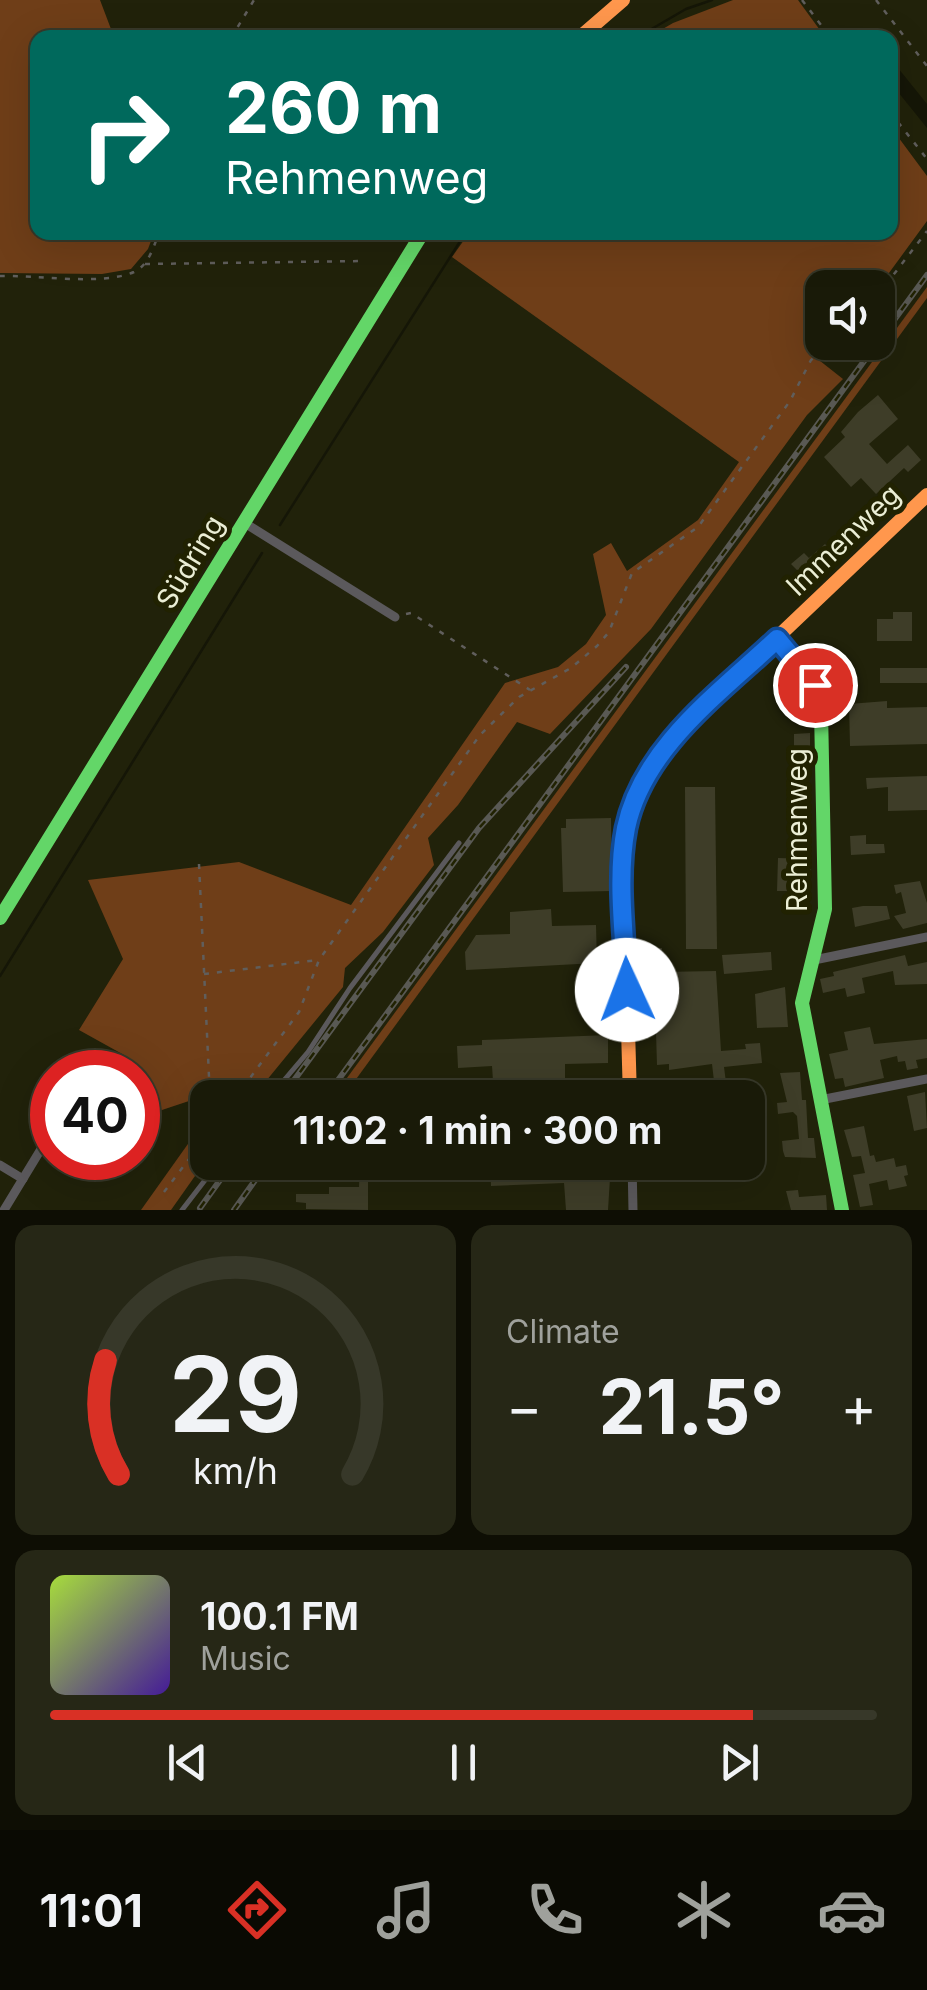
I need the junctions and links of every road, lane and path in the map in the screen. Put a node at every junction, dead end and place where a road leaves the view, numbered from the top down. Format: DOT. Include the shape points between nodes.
graph roads {
  1 [pos="254,0"];
  2 [pos="623,0"];
  3 [pos="802,0"];
  4 [pos="876,0"];
  5 [pos="236,30"];
  6 [pos="588,30"];
  7 [pos="826,30"];
  8 [pos="927,66"];
  9 [pos="898,122"];
  10 [pos="927,159"];
  11 [pos="927,230"];
  12 [pos="155,240"];
  13 [pos="418,240"];
  14 [pos="362,261"];
  15 [pos="144,264"];
  16 [pos="895,272"];
  17 [pos="0,276"];
  18 [pos="811,360"];
  19 [pos="927,495"];
  20 [pos="243,522"];
  21 [pos="395,618"];
  22 [pos="777,639"];
  23 [pos="530,690"];
  24 [pos="460,843"];
  25 [pos="199,864"];
  26 [pos="0,918"];
  27 [pos="927,938"];
  28 [pos="320,960"];
  29 [pos="814,960"];
  30 [pos="204,974"];
  31 [pos="209,1080"];
  32 [pos="248,1080"];
  33 [pos="284,1080"];
  34 [pos="629,1080"];
  35 [pos="927,1080"];
  36 [pos="820,1100"];
  37 [pos="190,1158"];
  38 [pos="0,1165"];
  39 [pos="30,1167"];
  40 [pos="23,1179"];
  41 [pos="205,1180"];
  42 [pos="633,1180"];
  43 [pos="164,1192"];
  44 [pos="4,1210"];
  45 [pos="182,1210"];
  46 [pos="634,1210"];
  47 [pos="842,1210"];
  1 -- 5 [label="path"];
  2 -- 6 [label="street"];
  3 -- 7 [label="path"];
  4 -- 8 [label="path"];
  9 -- 10 [label="path"];
  11 -- 16 [label="path"];
  12 -- 15 [label="path"];
  13 -- 20 [label="street, Südring"];
  14 -- 15 [label="path"];
  15 -- 17 [label="path" via="106,278"];
  18 -- 23 [label="path" via="790,401 698,527 632,573 609,632 571,668"];
  19 -- 22 [label="street, Immenweg"];
  20 -- 21 [label="street"];
  20 -- 26 [label="street, Südring"];
  21 -- 23 [label="path" via="411,613"];
  22 -- 29 [label="street, Rehmenweg" via="808,674 822,710 825,909"];
  22 -- 34 [label="street, Immenweg" via="662,751 632,805 623,857"];
  23 -- 28 [label="path" via="480,736"];
  24 -- 33 [label="lane"];
  25 -- 30 [label="path"];
  27 -- 29 [label="street"];
  28 -- 30 [label="path"];
  28 -- 32 [label="path" via="298,1012"];
  29 -- 36 [label="street, Rehmenweg" via="802,1003"];
  30 -- 31 [label="path"];
  35 -- 36 [label="street"];
  36 -- 47 [label="street, Rehmenweg"];
  37 -- 43 [label="path"];
  38 -- 40 [label="street"];
  39 -- 40 [label="street"];
  40 -- 44 [label="street"];
  41 -- 45 [label="lane"];
  42 -- 46 [label="street"];
}
